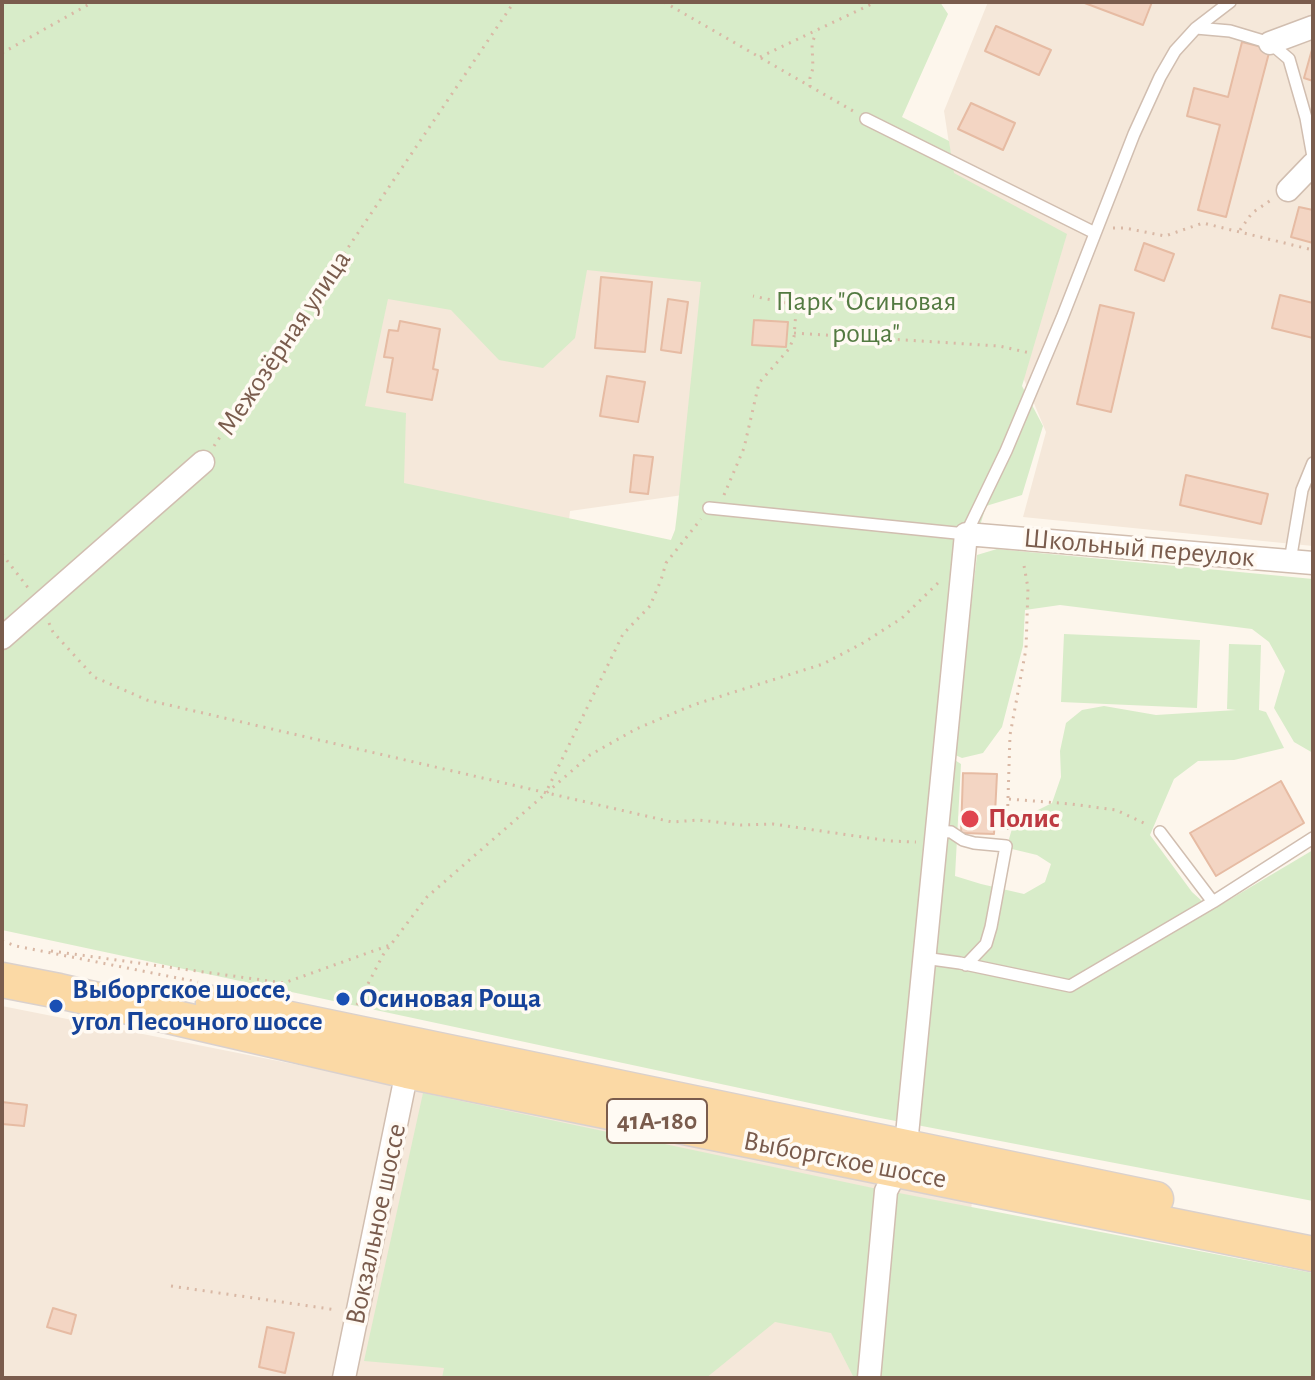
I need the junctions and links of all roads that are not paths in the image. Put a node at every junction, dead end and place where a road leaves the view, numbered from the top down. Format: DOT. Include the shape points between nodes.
graph roads {
  1 [pos="1230,2"];
  2 [pos="1313,27"];
  3 [pos="1196,28"];
  4 [pos="1270,43"];
  5 [pos="866,119"];
  6 [pos="1313,157"];
  7 [pos="1313,164"];
  8 [pos="1288,190"];
  9 [pos="1096,230"];
  10 [pos="203,462"];
  11 [pos="1313,463"];
  12 [pos="712,508"];
  13 [pos="965,543"];
  14 [pos="1290,561"];
  15 [pos="1313,563"];
  16 [pos="2,638"];
  17 [pos="1160,832"];
  18 [pos="936,837"];
  19 [pos="1313,838"];
  20 [pos="1213,902"];
  21 [pos="9,953"];
  22 [pos="924,958"];
  23 [pos="966,965"];
  24 [pos="2,980"];
  25 [pos="407,1071"];
  26 [pos="901,1158"];
  27 [pos="1313,1232"];
  28 [pos="1313,1254"];
  29 [pos="344,1378"];
  30 [pos="869,1378"];
  1 -- 3 [label="lane"];
  2 -- 4 [label="street"];
  3 -- 4 [label="lane"];
  3 -- 9 [label="lane" via="1160,77"];
  4 -- 6 [label="lane" via="1289,59"];
  5 -- 9 [label="lane"];
  7 -- 8 [label="street"];
  9 -- 13 [label="lane"];
  10 -- 16 [label="street, Межозёрная улица"];
  11 -- 14 [label="lane" via="1302,490"];
  12 -- 13 [label="lane"];
  13 -- 14 [label="street, Школьный переулок" via="1020,539"];
  13 -- 18 [label="street"];
  14 -- 15 [label="street, Школьный переулок"];
  17 -- 20 [label="lane"];
  18 -- 22 [label="street"];
  18 -- 23 [label="lane" via="951,832 974,843 1006,846 986,944"];
  19 -- 20 [label="lane"];
  20 -- 23 [label="lane" via="1070,986"];
  21 -- 26 [label="main road, Выборгское шоссе / 41А-180"];
  22 -- 23 [label="lane"];
  22 -- 26 [label="street"];
  24 -- 25 [label="main road, Выборгское шоссе / 41А-180"];
  25 -- 26 [label="main road, Выборгское шоссе / 41А-180"];
  25 -- 29 [label="street, Вокзальное шоссе"];
  26 -- 27 [label="main road, Выборгское шоссе / 41А-180"];
  26 -- 28 [label="main road, Выборгское шоссе / 41А-180"];
  26 -- 30 [label="street" via="886,1191"];
}
